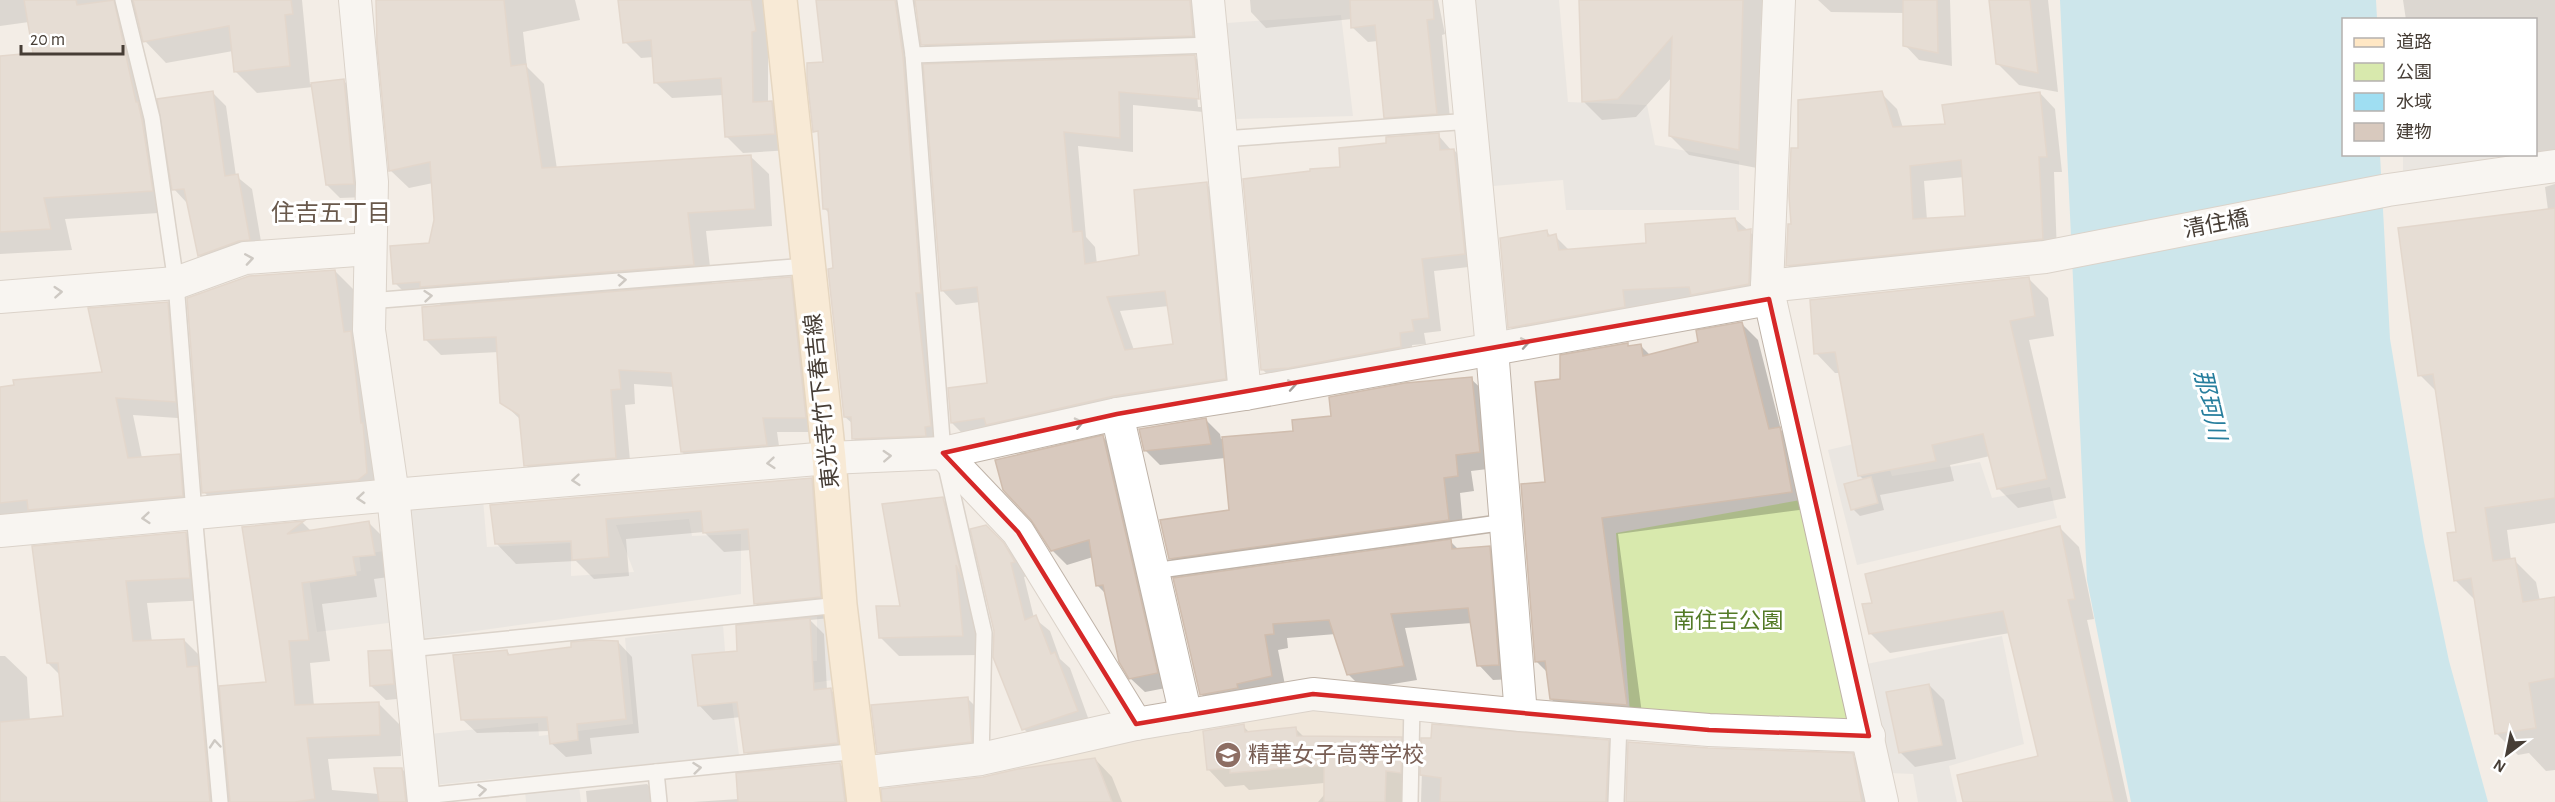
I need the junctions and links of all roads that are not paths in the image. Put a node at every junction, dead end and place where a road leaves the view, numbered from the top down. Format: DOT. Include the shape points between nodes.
graph roads {
  1 [pos="123,0"];
  2 [pos="355,0"];
  3 [pos="780,0"];
  4 [pos="905,0"];
  5 [pos="1208,0"];
  6 [pos="1459,0"];
  7 [pos="1779,0"];
  8 [pos="1212,45"];
  9 [pos="913,55"];
  10 [pos="1471,121"];
  11 [pos="1223,139"];
  12 [pos="2555,166"];
  13 [pos="369,249"];
  14 [pos="807,266"];
  15 [pos="176,283"];
  16 [pos="1768,292"];
  17 [pos="0,297"];
  18 [pos="369,301"];
  19 [pos="1492,348"];
  20 [pos="1245,394"];
  21 [pos="1117,414"];
  22 [pos="943,453"];
  23 [pos="829,458"];
  24 [pos="393,495"];
  25 [pos="194,513"];
  26 [pos="1506,522"];
  27 [pos="0,531"];
  28 [pos="1153,571"];
  29 [pos="840,605"];
  30 [pos="409,649"];
  31 [pos="1412,704"];
  32 [pos="1521,715"];
  33 [pos="1186,716"];
  34 [pos="1619,723"];
  35 [pos="1136,724"];
  36 [pos="1869,736"];
  37 [pos="981,759"];
  38 [pos="656,772"];
  39 [pos="861,775"];
  40 [pos="424,799"];
  41 [pos="220,802"];
  42 [pos="659,802"];
  43 [pos="1410,802"];
  44 [pos="1616,802"];
  45 [pos="1882,802"];
  1 -- 15 [label="lane" via="152,118"];
  2 -- 13 [label="street" via="372,182"];
  3 -- 14 [label="main road, 東光寺竹下春吉線"];
  4 -- 9 [label="lane"];
  5 -- 8 [label="street"];
  6 -- 10 [label="street"];
  7 -- 16 [label="street"];
  8 -- 9 [label="lane"];
  8 -- 11 [label="street"];
  9 -- 22 [label="lane"];
  10 -- 11 [label="lane"];
  10 -- 19 [label="street"];
  11 -- 20 [label="street"];
  12 -- 16 [label="street, 清住橋" via="2388,190 2045,257"];
  15 -- 13 [label="street, one-way" via="245,258"];
  13 -- 18 [label="street"];
  18 -- 14 [label="lane, one-way"];
  14 -- 23 [label="main road, 東光寺竹下春吉線"];
  17 -- 15 [label="street, one-way"];
  15 -- 25 [label="lane"];
  19 -- 16 [label="street, 清住橋, one-way"];
  16 -- 36 [label="street"];
  18 -- 24 [label="street" via="369,330"];
  20 -- 19 [label="street, 清住橋, one-way"];
  19 -- 26 [label="street"];
  20 -- 21 [label="street, 清住橋"];
  22 -- 21 [label="street, 清住橋, one-way"];
  21 -- 28 [label="street"];
  23 -- 22 [label="street, 清住橋, one-way"];
  22 -- 35 [label="street" via="1018,532"];
  22 -- 37 [label="lane" via="984,633"];
  23 -- 24 [label="street, 清住橋, one-way"];
  23 -- 29 [label="main road, 東光寺竹下春吉線"];
  24 -- 25 [label="street, 清住橋, one-way"];
  24 -- 30 [label="street"];
  25 -- 27 [label="street, 清住橋, one-way"];
  41 -- 25 [label="lane, one-way"];
  26 -- 28 [label="lane"];
  26 -- 32 [label="street"];
  28 -- 33 [label="street"];
  29 -- 30 [label="lane"];
  29 -- 39 [label="main road, 東光寺竹下春吉線"];
  30 -- 40 [label="street"];
  31 -- 32 [label="street"];
  31 -- 33 [label="street" via="1313,694"];
  31 -- 43 [label="lane"];
  32 -- 34 [label="street"];
  33 -- 35 [label="street"];
  34 -- 36 [label="street"];
  34 -- 44 [label="lane"];
  35 -- 37 [label="street"];
  36 -- 45 [label="street"];
  37 -- 39 [label="street"];
  38 -- 39 [label="lane, one-way"];
  40 -- 38 [label="lane, one-way"];
  38 -- 42 [label="lane"];
}
